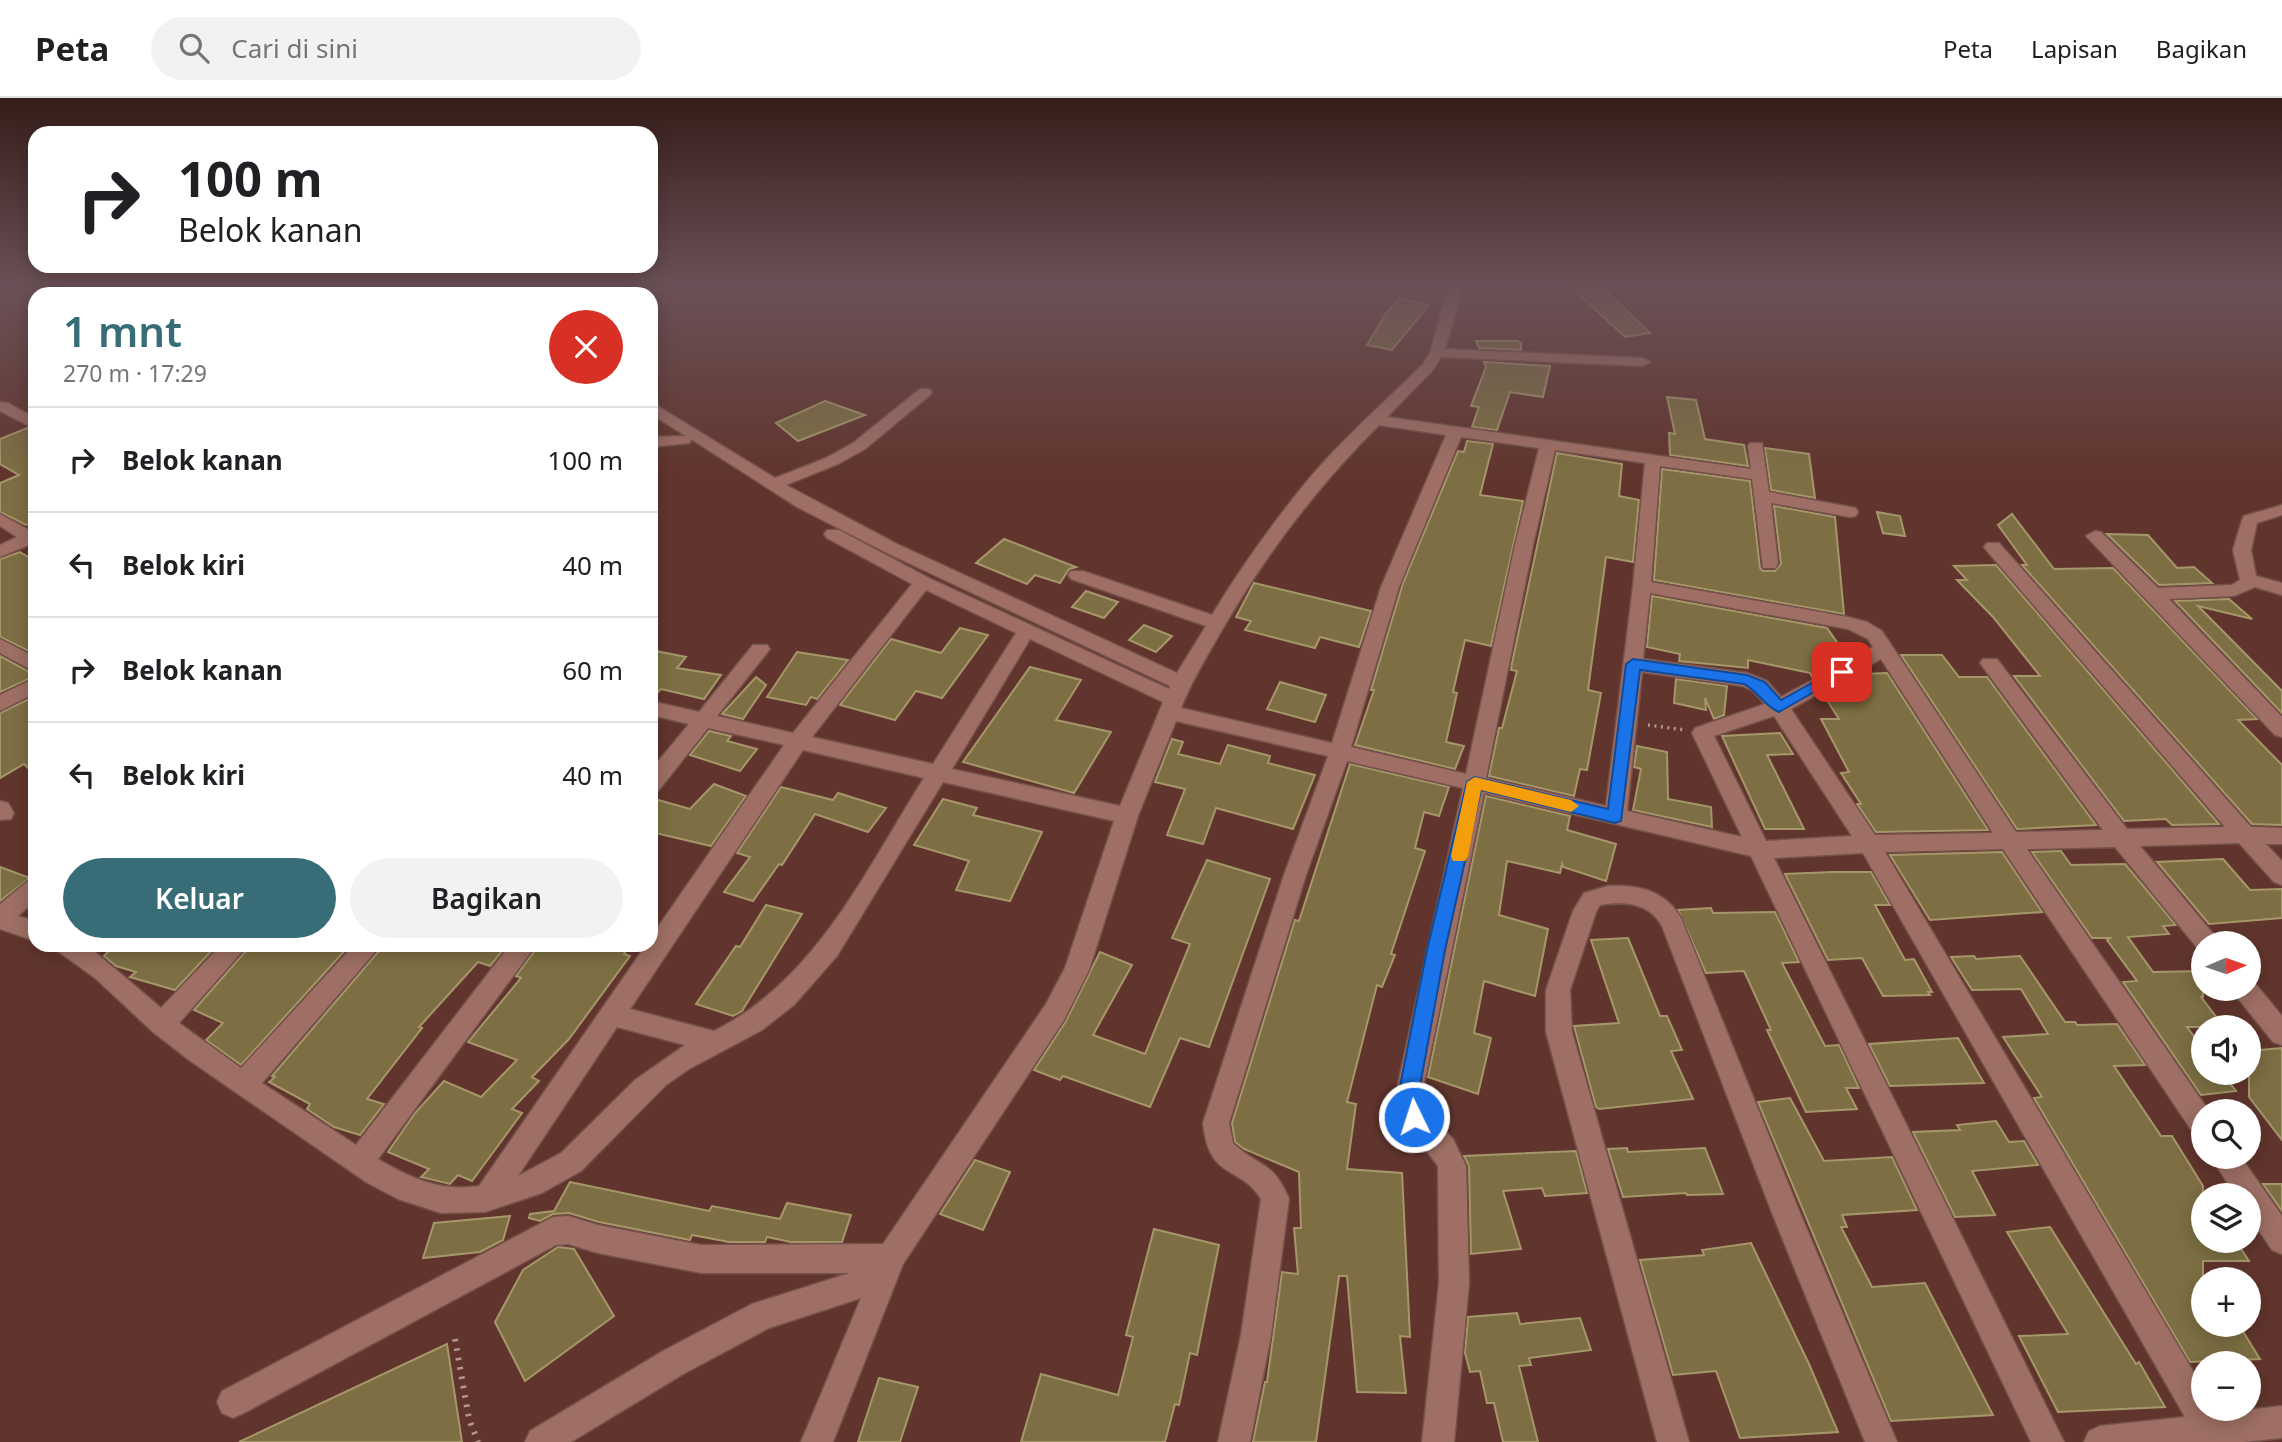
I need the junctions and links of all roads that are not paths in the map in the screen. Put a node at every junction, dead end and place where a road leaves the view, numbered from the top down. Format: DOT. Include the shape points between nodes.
graph roads {
  1 [pos="1438,348"];
  2 [pos="1437,353"];
  3 [pos="1643,362"];
  4 [pos="925,392"];
  5 [pos="3,406"];
  6 [pos="658,411"];
  7 [pos="28,420"];
  8 [pos="1376,420"];
  9 [pos="658,423"];
  10 [pos="1456,430"];
  11 [pos="684,440"];
  12 [pos="658,442"];
  13 [pos="1548,445"];
  14 [pos="1756,446"];
  15 [pos="1653,458"];
  16 [pos="1758,475"];
  17 [pos="773,485"];
  18 [pos="1762,496"];
  19 [pos="2282,510"];
  20 [pos="1850,512"];
  21 [pos="0,519"];
  22 [pos="28,535"];
  23 [pos="2095,536"];
  24 [pos="28,540"];
  25 [pos="1993,547"];
  26 [pos="0,552"];
  27 [pos="1769,564"];
  28 [pos="1077,575"];
  29 [pos="2249,580"];
  30 [pos="923,582"];
  31 [pos="1642,586"];
  32 [pos="2282,589"];
  33 [pos="2154,594"];
  34 [pos="1217,623"];
  35 [pos="1026,631"];
  36 [pos="0,645"];
  37 [pos="760,649"];
  38 [pos="1884,649"];
  39 [pos="28,662"];
  40 [pos="1990,663"];
  41 [pos="1633,664"];
  42 [pos="28,689"];
  43 [pos="1175,698"];
  44 [pos="0,704"];
  45 [pos="1779,707"];
  46 [pos="658,710"];
  47 [pos="704,720"];
  48 [pos="2282,730"];
  49 [pos="797,742"];
  50 [pos="1339,754"];
  51 [pos="938,774"];
  52 [pos="658,776"];
  53 [pos="1475,782"];
  54 [pos="1127,816"];
  55 [pos="1615,817"];
  56 [pos="2245,835"];
  57 [pos="2282,836"];
  58 [pos="2121,838"];
  59 [pos="2009,840"];
  60 [pos="1869,844"];
  61 [pos="1761,850"];
  62 [pos="2282,876"];
  63 [pos="28,894"];
  64 [pos="0,918"];
  65 [pos="28,929"];
  66 [pos="2197,931"];
  67 [pos="658,948"];
  68 [pos="86,952"];
  69 [pos="229,952"];
  70 [pos="363,952"];
  71 [pos="519,952"];
  72 [pos="655,952"];
  73 [pos="2255,1001"];
  74 [pos="613,1015"];
  75 [pos="162,1024"];
  76 [pos="2282,1034"];
  77 [pos="716,1042"];
  78 [pos="243,1085"];
  79 [pos="2191,1107"];
  80 [pos="359,1162"];
  81 [pos="2233,1169"];
  82 [pos="487,1198"];
  83 [pos="2282,1240"];
  84 [pos="888,1267"];
  85 [pos="233,1402"];
  86 [pos="2282,1422"];
  87 [pos="2209,1428"];
  88 [pos="546,1441"];
  89 [pos="817,1442"];
  90 [pos="1234,1442"];
  91 [pos="1438,1442"];
  92 [pos="1673,1442"];
  93 [pos="1881,1442"];
  94 [pos="2049,1442"];
  95 [pos="2100,1442"];
  1 -- 2 [label="street"];
  2 -- 3 [label="street"];
  2 -- 8 [label="street"];
  4 -- 17 [label="street" via="859,446"];
  5 -- 7 [label="street"];
  6 -- 17 [label="street"];
  8 -- 10 [label="street"];
  8 -- 34 [label="street" via="1305,494"];
  9 -- 11 [label="street"];
  10 -- 13 [label="street"];
  10 -- 50 [label="street" via="1390,587"];
  11 -- 12 [label="street"];
  11 -- 30 [label="street" via="783,506"];
  13 -- 15 [label="street"];
  13 -- 53 [label="street"];
  14 -- 16 [label="street"];
  15 -- 16 [label="street"];
  15 -- 31 [label="street"];
  16 -- 18 [label="street"];
  17 -- 43 [label="street" via="891,548 1086,641"];
  18 -- 20 [label="street"];
  18 -- 27 [label="street"];
  19 -- 29 [label="street" via="2250,520 2241,551"];
  21 -- 22 [label="street"];
  23 -- 33 [label="street"];
  24 -- 26 [label="street"];
  25 -- 56 [label="street"];
  28 -- 34 [label="street"];
  29 -- 32 [label="street"];
  29 -- 33 [label="street" via="2234,590"];
  30 -- 35 [label="street"];
  30 -- 49 [label="street"];
  31 -- 38 [label="street" via="1860,626 1875,635"];
  31 -- 41 [label="street"];
  33 -- 48 [label="street"];
  34 -- 43 [label="street"];
  35 -- 43 [label="street"];
  35 -- 51 [label="street"];
  36 -- 39 [label="street"];
  37 -- 47 [label="street"];
  38 -- 45 [label="street"];
  38 -- 59 [label="street"];
  40 -- 58 [label="street"];
  41 -- 45 [label="street" via="1747,680 1760,686"];
  41 -- 55 [label="street"];
  42 -- 44 [label="street"];
  43 -- 50 [label="street"];
  43 -- 54 [label="street"];
  45 -- 60 [label="street"];
  45 -- 61 [label="street" via="1702,733"];
  46 -- 47 [label="street"];
  47 -- 49 [label="street"];
  47 -- 52 [label="street"];
  49 -- 51 [label="street"];
  49 -- 67 [label="street"];
  50 -- 53 [label="street"];
  50 -- 90 [label="street" via="1216,1123 1221,1152 1270,1186 1275,1208"];
  51 -- 54 [label="street"];
  51 -- 77 [label="street" via="829,949 806,978 753,1022"];
  53 -- 55 [label="street"];
  53 -- 91 [label="street" via="1410,1086 1414,1117 1447,1152 1452,1166 1454,1283"];
  54 -- 84 [label="street" via="1077,970 1055,1012"];
  55 -- 61 [label="street"];
  56 -- 57 [label="street"];
  56 -- 58 [label="street"];
  56 -- 62 [label="street"];
  58 -- 59 [label="street"];
  58 -- 66 [label="street"];
  59 -- 60 [label="street"];
  59 -- 79 [label="street"];
  60 -- 61 [label="street"];
  60 -- 87 [label="street"];
  61 -- 94 [label="street"];
  63 -- 64 [label="street"];
  64 -- 65 [label="street"];
  68 -- 75 [label="street"];
  69 -- 75 [label="street"];
  70 -- 78 [label="street"];
  71 -- 80 [label="street"];
  72 -- 74 [label="street"];
  73 -- 76 [label="street"];
  74 -- 77 [label="street"];
  74 -- 82 [label="street"];
  75 -- 78 [label="street"];
  77 -- 82 [label="street" via="659,1075 561,1169 533,1184"];
  78 -- 80 [label="street"];
  80 -- 82 [label="street" via="444,1201"];
  81 -- 83 [label="street"];
  84 -- 85 [label="street" via="701,1259 568,1230 553,1231"];
  84 -- 88 [label="street" via="763,1315 674,1362"];
  84 -- 89 [label="street"];
  86 -- 87 [label="street"];
  87 -- 95 [label="street"];
  92 -- 93 [label="street" via="1559,1032 1558,990 1586,911 1592,900 1605,895 1656,903 1673,925"];
}
